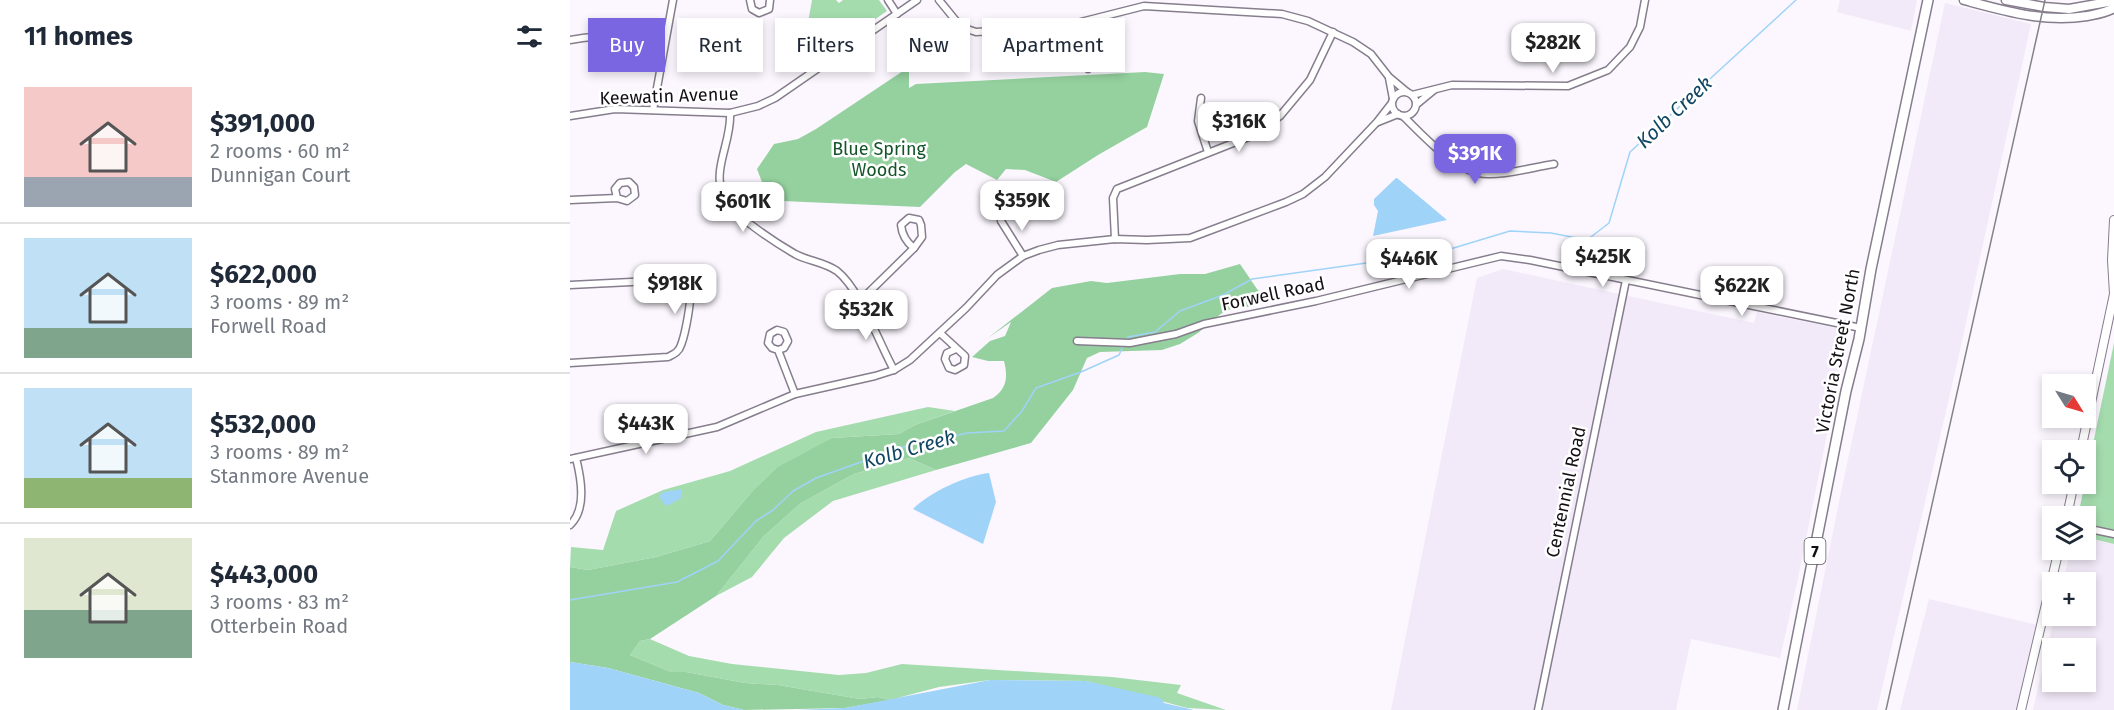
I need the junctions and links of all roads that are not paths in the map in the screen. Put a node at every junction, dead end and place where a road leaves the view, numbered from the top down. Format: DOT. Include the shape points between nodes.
graph roads {
  1 [pos="673,0"];
  2 [pos="750,0"];
  3 [pos="770,0"];
  4 [pos="888,0"];
  5 [pos="917,0"];
  6 [pos="939,0"];
  7 [pos="1645,0"];
  8 [pos="1928,0"];
  9 [pos="1964,0"];
  10 [pos="2006,0"];
  11 [pos="2114,1"];
  12 [pos="2114,8"];
  13 [pos="897,14"];
  14 [pos="1098,18"];
  15 [pos="982,32"];
  16 [pos="1332,32"];
  17 [pos="588,37"];
  18 [pos="570,40"];
  19 [pos="665,40"];
  20 [pos="659,72"];
  21 [pos="1389,77"];
  22 [pos="1434,90"];
  23 [pos="1409,94"];
  24 [pos="1201,98"];
  25 [pos="1392,101"];
  26 [pos="1416,108"];
  27 [pos="652,110"];
  28 [pos="730,113"];
  29 [pos="1400,115"];
  30 [pos="570,116"];
  31 [pos="1377,122"];
  32 [pos="1418,130"];
  33 [pos="1208,152"];
  34 [pos="1554,164"];
  35 [pos="617,198"];
  36 [pos="570,200"];
  37 [pos="2114,220"];
  38 [pos="1001,221"];
  39 [pos="1115,239"];
  40 [pos="914,248"];
  41 [pos="1023,256"];
  42 [pos="1626,280"];
  43 [pos="570,285"];
  44 [pos="2114,294"];
  45 [pos="859,302"];
  46 [pos="1862,328"];
  47 [pos="940,333"];
  48 [pos="1077,341"];
  49 [pos="956,349"];
  50 [pos="778,350"];
  51 [pos="570,363"];
  52 [pos="894,370"];
  53 [pos="795,394"];
  54 [pos="2083,440"];
  55 [pos="573,458"];
  56 [pos="570,525"];
  57 [pos="2096,530"];
  58 [pos="2114,534"];
  59 [pos="2056,560"];
  60 [pos="1538,710"];
  61 [pos="1783,710"];
  62 [pos="2021,710"];
  1 -- 19 [label="street"];
  2 -- 3 [label="street" via="752,9 759,13 768,9"];
  4 -- 13 [label="street"];
  5 -- 13 [label="street, Keewatin Avenue"];
  6 -- 15 [label="street" via="961,27"];
  7 -- 22 [label="street" via="1640,27 1630,47 1608,70 1568,86 1452,85"];
  8 -- 46 [label="main road, Victoria Street North / 7" via="1871,268"];
  9 -- 12 [label="main road" via="2042,18 2074,18"];
  10 -- 11 [label="main road" via="2069,9"];
  13 -- 28 [label="street, Keewatin Avenue" via="775,98"];
  14 -- 16 [label="street" via="1144,6 1282,14"];
  16 -- 21 [label="street" via="1371,54"];
  16 -- 33 [label="street" via="1310,80 1280,116 1251,136"];
  17 -- 18 [label="street"];
  20 -- 27 [label="street"];
  21 -- 23 [label="street"];
  21 -- 25 [label="street"];
  22 -- 23 [label="street"];
  22 -- 26 [label="street"];
  23 -- 25 [label="street" via="1399,93"];
  23 -- 26 [label="street"];
  24 -- 33 [label="street" via="1198,121"];
  25 -- 29 [label="street"];
  25 -- 31 [label="street"];
  26 -- 29 [label="street"];
  26 -- 32 [label="street"];
  27 -- 28 [label="street, Keewatin Avenue"];
  27 -- 30 [label="street, Keewatin Avenue" via="615,109"];
  28 -- 45 [label="street" via="720,172 727,203 796,255 837,271"];
  29 -- 31 [label="street"];
  29 -- 32 [label="street"];
  31 -- 39 [label="street" via="1325,177 1286,202 1190,238"];
  32 -- 34 [label="street" via="1430,144 1472,172 1489,174"];
  33 -- 39 [label="street" via="1117,189 1113,198"];
  35 -- 36 [label="street"];
  37 -- 44 [label="street"];
  38 -- 41 [label="street"];
  39 -- 41 [label="street" via="1058,245"];
  40 -- 40 [label="street" via="922,237 921,225 919,220 909,218 901,225 902,232"];
  40 -- 45 [label="street"];
  41 -- 47 [label="street" via="997,275"];
  42 -- 46 [label="street, Forwell Road"];
  42 -- 48 [label="street, Forwell Road" via="1501,256 1204,324 1176,334 1130,343"];
  42 -- 60 [label="street, Centennial Road"];
  43 -- 51 [label="street" via="672,280 688,287 691,296 681,346 676,353 668,357"];
  44 -- 54 [label="street"];
  45 -- 52 [label="street"];
  46 -- 61 [label="main road, Victoria Street North / 7"];
  47 -- 49 [label="street"];
  47 -- 52 [label="street"];
  50 -- 53 [label="street"];
  52 -- 53 [label="street"];
  53 -- 55 [label="street" via="717,427"];
  55 -- 56 [label="street" via="582,489 576,518"];
  57 -- 58 [label="street"];
  59 -- 62 [label="street"];
}
